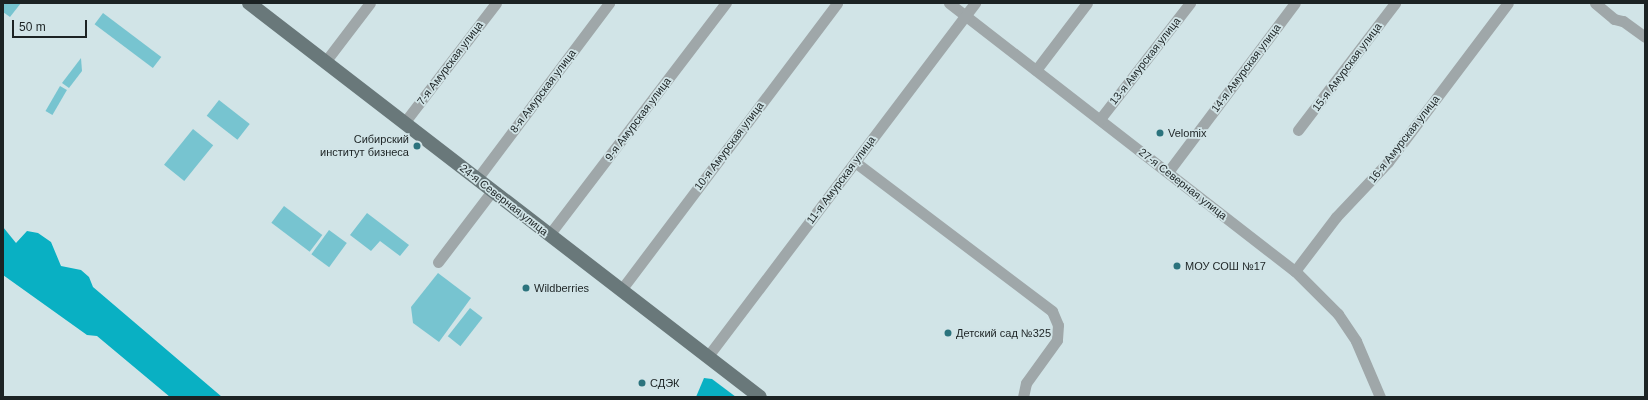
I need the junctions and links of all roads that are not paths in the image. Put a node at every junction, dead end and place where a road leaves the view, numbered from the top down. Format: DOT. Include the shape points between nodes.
graph roads {
  1 [pos="249,3"];
  2 [pos="370,3"];
  3 [pos="496,3"];
  4 [pos="609,3"];
  5 [pos="726,3"];
  6 [pos="837,3"];
  7 [pos="949,3"];
  8 [pos="975,3"];
  9 [pos="1087,3"];
  10 [pos="1190,3"];
  11 [pos="1295,3"];
  12 [pos="1396,3"];
  13 [pos="1508,3"];
  14 [pos="1595,3"];
  15 [pos="965,16"];
  16 [pos="1645,37"];
  17 [pos="325,62"];
  18 [pos="1036,70"];
  19 [pos="1100,119"];
  20 [pos="404,123"];
  21 [pos="1298,130"];
  22 [pos="855,162"];
  23 [pos="1168,172"];
  24 [pos="477,179"];
  25 [pos="492,191"];
  26 [pos="549,235"];
  27 [pos="438,262"];
  28 [pos="1295,271"];
  29 [pos="621,290"];
  30 [pos="708,356"];
  31 [pos="760,397"];
  32 [pos="1023,397"];
  33 [pos="1380,397"];
  1 -- 17 [label="main road, 24-я Северная улица"];
  2 -- 17 [label="street"];
  3 -- 20 [label="street, 7-я Амурская улица"];
  4 -- 24 [label="street, 8-я Амурская улица"];
  5 -- 26 [label="street, 9-я Амурская улица"];
  6 -- 29 [label="street, 10-я Амурская улица"];
  7 -- 15 [label="street, 27-я Северная улица"];
  8 -- 15 [label="street, 11-я Амурская улица"];
  9 -- 18 [label="street"];
  10 -- 19 [label="street, 13-я Амурская улица"];
  11 -- 23 [label="street, 14-я Амурская улица"];
  12 -- 21 [label="street, 15-я Амурская улица"];
  13 -- 28 [label="street, 16-я Амурская улица" via="1388,162 1341,211"];
  14 -- 16 [label="street" via="1614,19 1623,21"];
  15 -- 18 [label="street, 27-я Северная улица"];
  15 -- 22 [label="street, 11-я Амурская улица"];
  17 -- 20 [label="main road, 24-я Северная улица"];
  18 -- 19 [label="street, 27-я Северная улица"];
  19 -- 23 [label="street, 27-я Северная улица"];
  20 -- 24 [label="main road, 24-я Северная улица"];
  22 -- 30 [label="street, 11-я Амурская улица"];
  22 -- 32 [label="street" via="1052,311 1058,326 1056,340 1026,383"];
  23 -- 28 [label="street, 27-я Северная улица"];
  24 -- 25 [label="main road, 24-я Северная улица"];
  25 -- 26 [label="main road, 24-я Северная улица"];
  25 -- 27 [label="street"];
  26 -- 29 [label="main road, 24-я Северная улица"];
  28 -- 33 [label="street, 27-я Северная улица" via="1318,292 1347,328 1362,354"];
  29 -- 30 [label="main road, 24-я Северная улица"];
  30 -- 31 [label="main road, 24-я Северная улица"];
}
